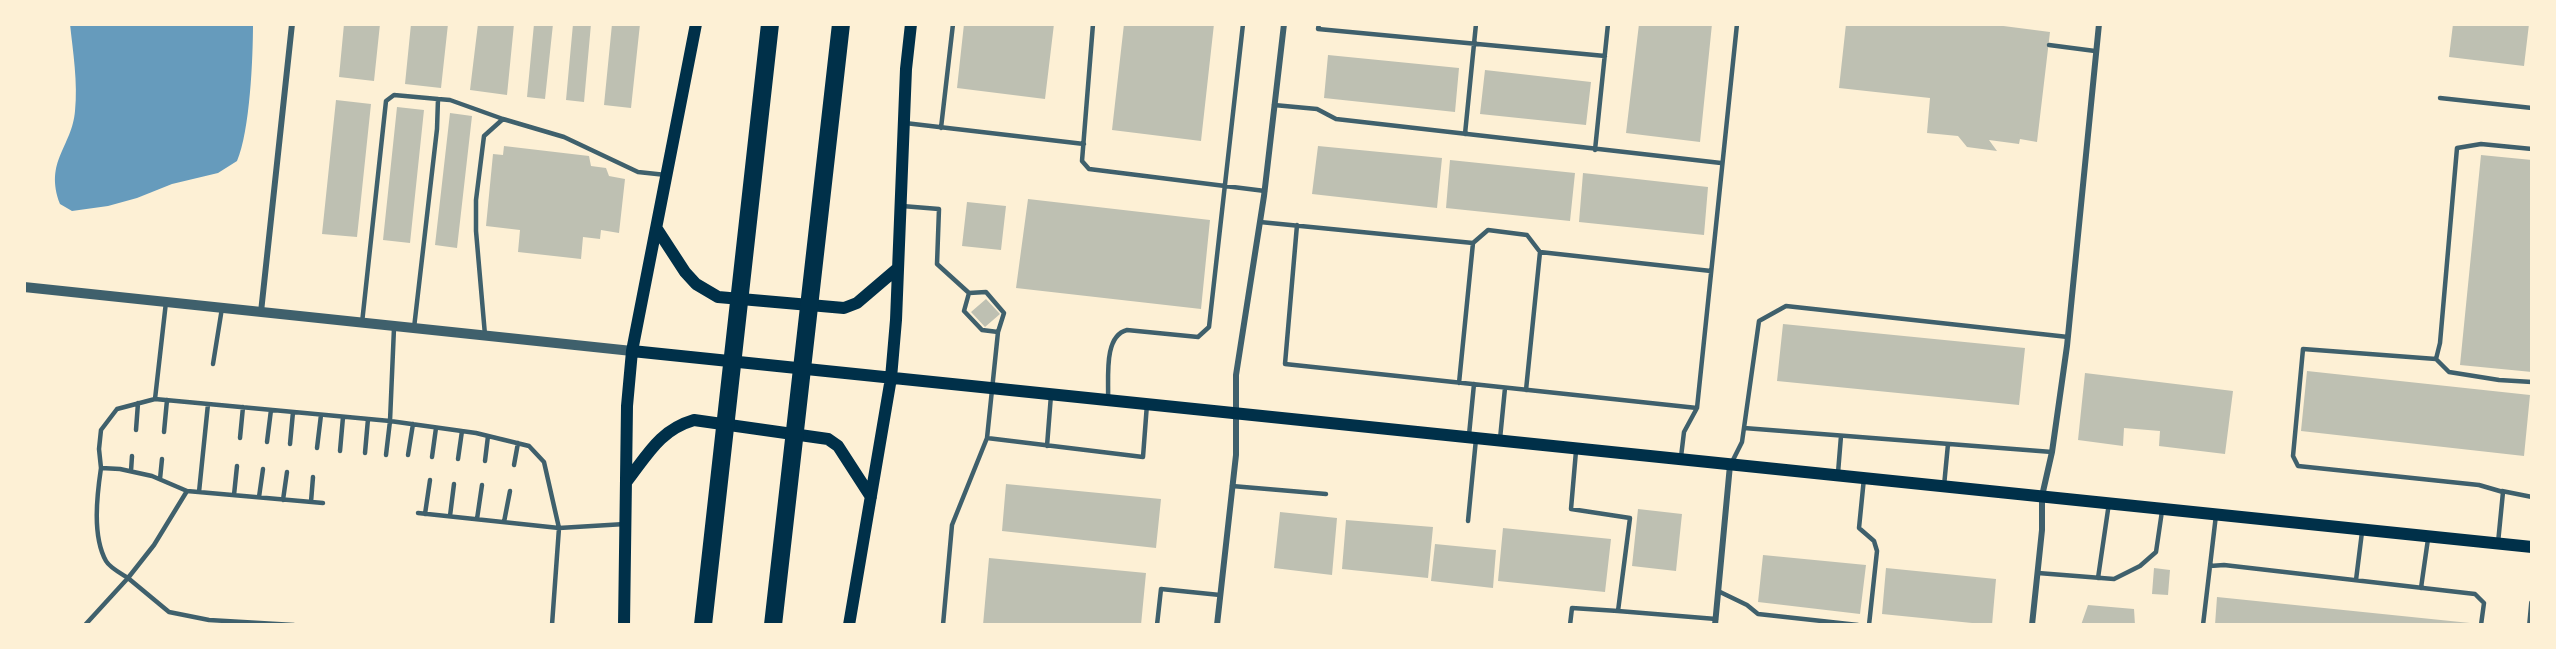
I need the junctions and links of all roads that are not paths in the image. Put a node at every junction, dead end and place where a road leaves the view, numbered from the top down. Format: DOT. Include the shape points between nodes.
graph roads {
  1 [pos="292,24"];
  2 [pos="696,24"];
  3 [pos="770,24"];
  4 [pos="841,24"];
  5 [pos="911,24"];
  6 [pos="953,24"];
  7 [pos="1093,24"];
  8 [pos="1243,24"];
  9 [pos="1284,24"];
  10 [pos="1319,24"];
  11 [pos="1476,24"];
  12 [pos="1608,24"];
  13 [pos="1737,24"];
  14 [pos="2098,24"];
  15 [pos="1474,43"];
  16 [pos="2049,45"];
  17 [pos="2096,51"];
  18 [pos="1605,56"];
  19 [pos="2440,98"];
  20 [pos="438,99"];
  21 [pos="1274,105"];
  22 [pos="2532,108"];
  23 [pos="503,119"];
  24 [pos="904,123"];
  25 [pos="941,128"];
  26 [pos="1465,134"];
  27 [pos="1084,144"];
  28 [pos="2532,149"];
  29 [pos="1595,150"];
  30 [pos="1721,164"];
  31 [pos="667,176"];
  32 [pos="1225,186"];
  33 [pos="1265,191"];
  34 [pos="900,206"];
  35 [pos="1260,222"];
  36 [pos="1297,225"];
  37 [pos="657,229"];
  38 [pos="1473,243"];
  39 [pos="1540,252"];
  40 [pos="898,268"];
  41 [pos="1711,271"];
  42 [pos="24,287"];
  43 [pos="969,293"];
  44 [pos="166,302"];
  45 [pos="222,308"];
  46 [pos="261,312"];
  47 [pos="362,323"];
  48 [pos="394,326"];
  49 [pos="414,328"];
  50 [pos="998,332"];
  51 [pos="485,335"];
  52 [pos="2068,337"];
  53 [pos="632,351"];
  54 [pos="2436,359"];
  55 [pos="213,364"];
  56 [pos="891,378"];
  57 [pos="2532,382"];
  58 [pos="1459,383"];
  59 [pos="1474,384"];
  60 [pos="993,388"];
  61 [pos="1505,388"];
  62 [pos="1526,390"];
  63 [pos="1052,395"];
  64 [pos="155,399"];
  65 [pos="167,400"];
  66 [pos="1108,400"];
  67 [pos="138,403"];
  68 [pos="208,404"];
  69 [pos="1147,404"];
  70 [pos="243,407"];
  71 [pos="1697,408"];
  72 [pos="271,410"];
  73 [pos="293,412"];
  74 [pos="1236,414"];
  75 [pos="321,415"];
  76 [pos="343,417"];
  77 [pos="368,419"];
  78 [pos="390,421"];
  79 [pos="413,424"];
  80 [pos="436,428"];
  81 [pos="1744,428"];
  82 [pos="136,430"];
  83 [pos="462,431"];
  84 [pos="164,432"];
  85 [pos="488,436"];
  86 [pos="1841,436"];
  87 [pos="240,438"];
  88 [pos="987,438"];
  89 [pos="1473,438"];
  90 [pos="1500,441"];
  91 [pos="267,442"];
  92 [pos="518,443"];
  93 [pos="290,444"];
  94 [pos="1948,444"];
  95 [pos="1047,446"];
  96 [pos="317,448"];
  97 [pos="1576,449"];
  98 [pos="340,451"];
  99 [pos="2052,452"];
  100 [pos="365,453"];
  101 [pos="386,455"];
  102 [pos="408,455"];
  103 [pos="132,456"];
  104 [pos="432,458"];
  105 [pos="162,459"];
  106 [pos="458,459"];
  107 [pos="1681,460"];
  108 [pos="485,461"];
  109 [pos="514,465"];
  110 [pos="1730,465"];
  111 [pos="237,466"];
  112 [pos="101,468"];
  113 [pos="263,469"];
  114 [pos="131,471"];
  115 [pos="287,472"];
  116 [pos="1838,476"];
  117 [pos="313,477"];
  118 [pos="1864,478"];
  119 [pos="160,479"];
  120 [pos="430,480"];
  121 [pos="627,482"];
  122 [pos="454,484"];
  123 [pos="482,485"];
  124 [pos="1232,486"];
  125 [pos="1944,486"];
  126 [pos="2498,490"];
  127 [pos="187,491"];
  128 [pos="510,491"];
  129 [pos="199,492"];
  130 [pos="1326,494"];
  131 [pos="234,495"];
  132 [pos="2042,496"];
  133 [pos="2532,496"];
  134 [pos="259,497"];
  135 [pos="871,497"];
  136 [pos="283,500"];
  137 [pos="311,502"];
  138 [pos="323,503"];
  139 [pos="2109,503"];
  140 [pos="2163,508"];
  141 [pos="418,513"];
  142 [pos="425,514"];
  143 [pos="2216,514"];
  144 [pos="450,516"];
  145 [pos="477,519"];
  146 [pos="1468,521"];
  147 [pos="504,522"];
  148 [pos="626,524"];
  149 [pos="559,528"];
  150 [pos="2362,529"];
  151 [pos="2428,536"];
  152 [pos="2498,543"];
  153 [pos="2532,546"];
  154 [pos="2210,566"];
  155 [pos="2038,573"];
  156 [pos="128,578"];
  157 [pos="2098,578"];
  158 [pos="2356,580"];
  159 [pos="2421,588"];
  160 [pos="1718,591"];
  161 [pos="1220,595"];
  162 [pos="2532,603"];
  163 [pos="1618,610"];
  164 [pos="1715,622"];
  165 [pos="2030,624"];
  166 [pos="85,625"];
  167 [pos="294,625"];
  168 [pos="552,625"];
  169 [pos="624,625"];
  170 [pos="703,625"];
  171 [pos="773,625"];
  172 [pos="849,625"];
  173 [pos="943,625"];
  174 [pos="1157,625"];
  175 [pos="1217,625"];
  176 [pos="1570,625"];
  177 [pos="1858,625"];
  178 [pos="1869,625"];
  179 [pos="2203,625"];
  180 [pos="2481,625"];
  181 [pos="2530,625"];
  1 -- 46 [label="street"];
  2 -- 31 [label="main road"];
  3 -- 170 [label="highway"];
  4 -- 171 [label="highway"];
  5 -- 24 [label="main road"];
  6 -- 25 [label="lane"];
  7 -- 27 [label="lane"];
  8 -- 32 [label="lane"];
  9 -- 21 [label="street"];
  10 -- 15 [label="lane" via="1318,28"];
  11 -- 15 [label="lane"];
  12 -- 18 [label="lane"];
  13 -- 30 [label="lane"];
  14 -- 17 [label="street"];
  15 -- 18 [label="lane"];
  15 -- 26 [label="lane"];
  16 -- 17 [label="lane"];
  17 -- 52 [label="street"];
  18 -- 29 [label="lane"];
  19 -- 22 [label="lane"];
  20 -- 23 [label="lane"];
  20 -- 47 [label="lane" via="394,95 386,101"];
  20 -- 49 [label="lane"];
  21 -- 26 [label="lane" via="1317,109 1336,119"];
  21 -- 33 [label="street"];
  23 -- 31 [label="lane" via="564,137 638,172"];
  23 -- 51 [label="lane" via="484,136 476,200"];
  24 -- 25 [label="lane"];
  24 -- 34 [label="main road"];
  25 -- 27 [label="lane"];
  26 -- 29 [label="lane"];
  27 -- 32 [label="lane" via="1082,161 1089,169"];
  28 -- 54 [label="lane" via="2481,144 2457,148"];
  29 -- 30 [label="lane"];
  30 -- 41 [label="lane"];
  31 -- 37 [label="main road"];
  32 -- 33 [label="lane"];
  32 -- 66 [label="lane" via="1209,327 1198,337 1127,330 1118,334 1111,343"];
  33 -- 35 [label="street"];
  34 -- 40 [label="main road"];
  34 -- 43 [label="lane" via="939,209 937,264"];
  35 -- 36 [label="lane"];
  35 -- 74 [label="street" via="1236,375"];
  36 -- 38 [label="lane"];
  36 -- 58 [label="lane" via="1285,364"];
  37 -- 40 [label="main road" via="685,272 718,297 844,308 856,303"];
  37 -- 53 [label="main road"];
  38 -- 39 [label="lane" via="1488,230 1498,231 1527,235"];
  38 -- 58 [label="lane"];
  39 -- 41 [label="lane"];
  39 -- 62 [label="lane"];
  40 -- 56 [label="main road"];
  41 -- 71 [label="lane"];
  42 -- 44 [label="street"];
  43 -- 50 [label="lane" via="964,311 982,330"];
  43 -- 50 [label="lane" via="986,292 1004,313"];
  44 -- 45 [label="street"];
  44 -- 64 [label="lane"];
  45 -- 46 [label="street"];
  45 -- 55 [label="lane"];
  46 -- 47 [label="street"];
  47 -- 48 [label="street"];
  48 -- 49 [label="street"];
  48 -- 78 [label="lane"];
  49 -- 51 [label="street"];
  50 -- 60 [label="lane"];
  51 -- 53 [label="street"];
  52 -- 81 [label="lane" via="1786,306 1759,321"];
  52 -- 99 [label="street"];
  53 -- 56 [label="main road"];
  53 -- 121 [label="main road"];
  54 -- 57 [label="lane" via="2449,372"];
  54 -- 126 [label="lane" via="2303,349 2293,456 2298,466"];
  56 -- 60 [label="main road"];
  56 -- 135 [label="main road"];
  58 -- 59 [label="lane"];
  59 -- 61 [label="lane"];
  59 -- 89 [label="lane"];
  60 -- 63 [label="main road"];
  60 -- 88 [label="lane"];
  61 -- 62 [label="lane"];
  61 -- 90 [label="lane"];
  62 -- 71 [label="lane"];
  63 -- 66 [label="main road"];
  63 -- 95 [label="lane"];
  64 -- 65 [label="lane"];
  64 -- 67 [label="lane"];
  65 -- 68 [label="lane"];
  65 -- 84 [label="lane"];
  66 -- 69 [label="main road"];
  67 -- 82 [label="lane"];
  67 -- 112 [label="lane" via="117,409 101,430"];
  68 -- 70 [label="lane"];
  68 -- 129 [label="lane"];
  69 -- 74 [label="main road"];
  69 -- 95 [label="lane" via="1143,457"];
  70 -- 72 [label="lane"];
  70 -- 87 [label="lane"];
  71 -- 107 [label="lane" via="1684,432"];
  72 -- 73 [label="lane"];
  72 -- 91 [label="lane"];
  73 -- 75 [label="lane"];
  73 -- 93 [label="lane"];
  74 -- 89 [label="main road"];
  74 -- 124 [label="street"];
  75 -- 76 [label="lane"];
  75 -- 96 [label="lane"];
  76 -- 77 [label="lane"];
  76 -- 98 [label="lane"];
  77 -- 78 [label="lane"];
  77 -- 100 [label="lane"];
  78 -- 79 [label="lane"];
  78 -- 101 [label="lane"];
  79 -- 80 [label="lane"];
  79 -- 102 [label="lane"];
  80 -- 83 [label="lane"];
  80 -- 104 [label="lane"];
  81 -- 86 [label="lane"];
  81 -- 110 [label="lane" via="1742,442"];
  83 -- 85 [label="lane"];
  83 -- 106 [label="lane"];
  85 -- 92 [label="lane"];
  85 -- 108 [label="lane"];
  86 -- 94 [label="lane"];
  86 -- 116 [label="lane"];
  88 -- 95 [label="lane"];
  88 -- 173 [label="lane" via="952,525"];
  89 -- 90 [label="main road"];
  89 -- 146 [label="lane"];
  90 -- 97 [label="main road"];
  92 -- 109 [label="lane"];
  92 -- 149 [label="lane" via="528,446 544,462"];
  94 -- 99 [label="lane"];
  94 -- 125 [label="lane"];
  97 -- 107 [label="main road"];
  97 -- 163 [label="lane" via="1570,509 1630,518"];
  99 -- 132 [label="street"];
  103 -- 114 [label="lane"];
  105 -- 119 [label="lane"];
  107 -- 110 [label="main road"];
  110 -- 116 [label="main road"];
  110 -- 160 [label="street"];
  111 -- 131 [label="lane"];
  112 -- 114 [label="lane"];
  112 -- 156 [label="lane" via="96,501 99,539 106,563"];
  113 -- 134 [label="lane"];
  114 -- 119 [label="lane"];
  115 -- 136 [label="lane"];
  116 -- 118 [label="main road"];
  117 -- 137 [label="lane"];
  118 -- 125 [label="main road"];
  118 -- 178 [label="lane" via="1859,528 1874,541 1877,551"];
  119 -- 127 [label="lane"];
  120 -- 142 [label="lane"];
  121 -- 135 [label="main road" via="667,432 694,420 828,439 838,446"];
  121 -- 148 [label="main road"];
  122 -- 144 [label="lane"];
  123 -- 145 [label="lane"];
  124 -- 130 [label="lane"];
  124 -- 161 [label="street"];
  125 -- 132 [label="main road"];
  126 -- 133 [label="lane"];
  126 -- 152 [label="lane" via="2503,492"];
  127 -- 129 [label="lane"];
  127 -- 156 [label="lane"];
  128 -- 147 [label="lane"];
  129 -- 131 [label="lane"];
  131 -- 134 [label="lane"];
  132 -- 139 [label="main road"];
  132 -- 155 [label="street"];
  134 -- 136 [label="lane"];
  135 -- 172 [label="main road"];
  136 -- 137 [label="lane"];
  137 -- 138 [label="lane"];
  139 -- 140 [label="main road"];
  139 -- 157 [label="lane"];
  140 -- 143 [label="main road"];
  140 -- 157 [label="lane" via="2156,552 2140,566 2114,579"];
  141 -- 142 [label="lane"];
  142 -- 144 [label="lane"];
  143 -- 150 [label="main road"];
  143 -- 154 [label="lane"];
  144 -- 145 [label="lane"];
  145 -- 147 [label="lane"];
  147 -- 149 [label="lane"];
  148 -- 149 [label="lane"];
  148 -- 169 [label="main road"];
  149 -- 168 [label="lane"];
  150 -- 151 [label="main road"];
  150 -- 158 [label="lane"];
  151 -- 152 [label="main road"];
  151 -- 159 [label="lane"];
  152 -- 153 [label="main road"];
  154 -- 158 [label="lane"];
  154 -- 179 [label="lane"];
  155 -- 157 [label="lane"];
  155 -- 165 [label="street"];
  156 -- 166 [label="lane"];
  156 -- 167 [label="lane" via="169,612 209,620"];
  158 -- 159 [label="lane"];
  159 -- 180 [label="lane" via="2475,594 2484,603"];
  160 -- 164 [label="street"];
  160 -- 177 [label="lane" via="1758,614"];
  161 -- 174 [label="lane" via="1161,589"];
  161 -- 175 [label="street"];
  162 -- 181 [label="street"];
  163 -- 164 [label="lane"];
  163 -- 176 [label="lane" via="1572,608"];
}
